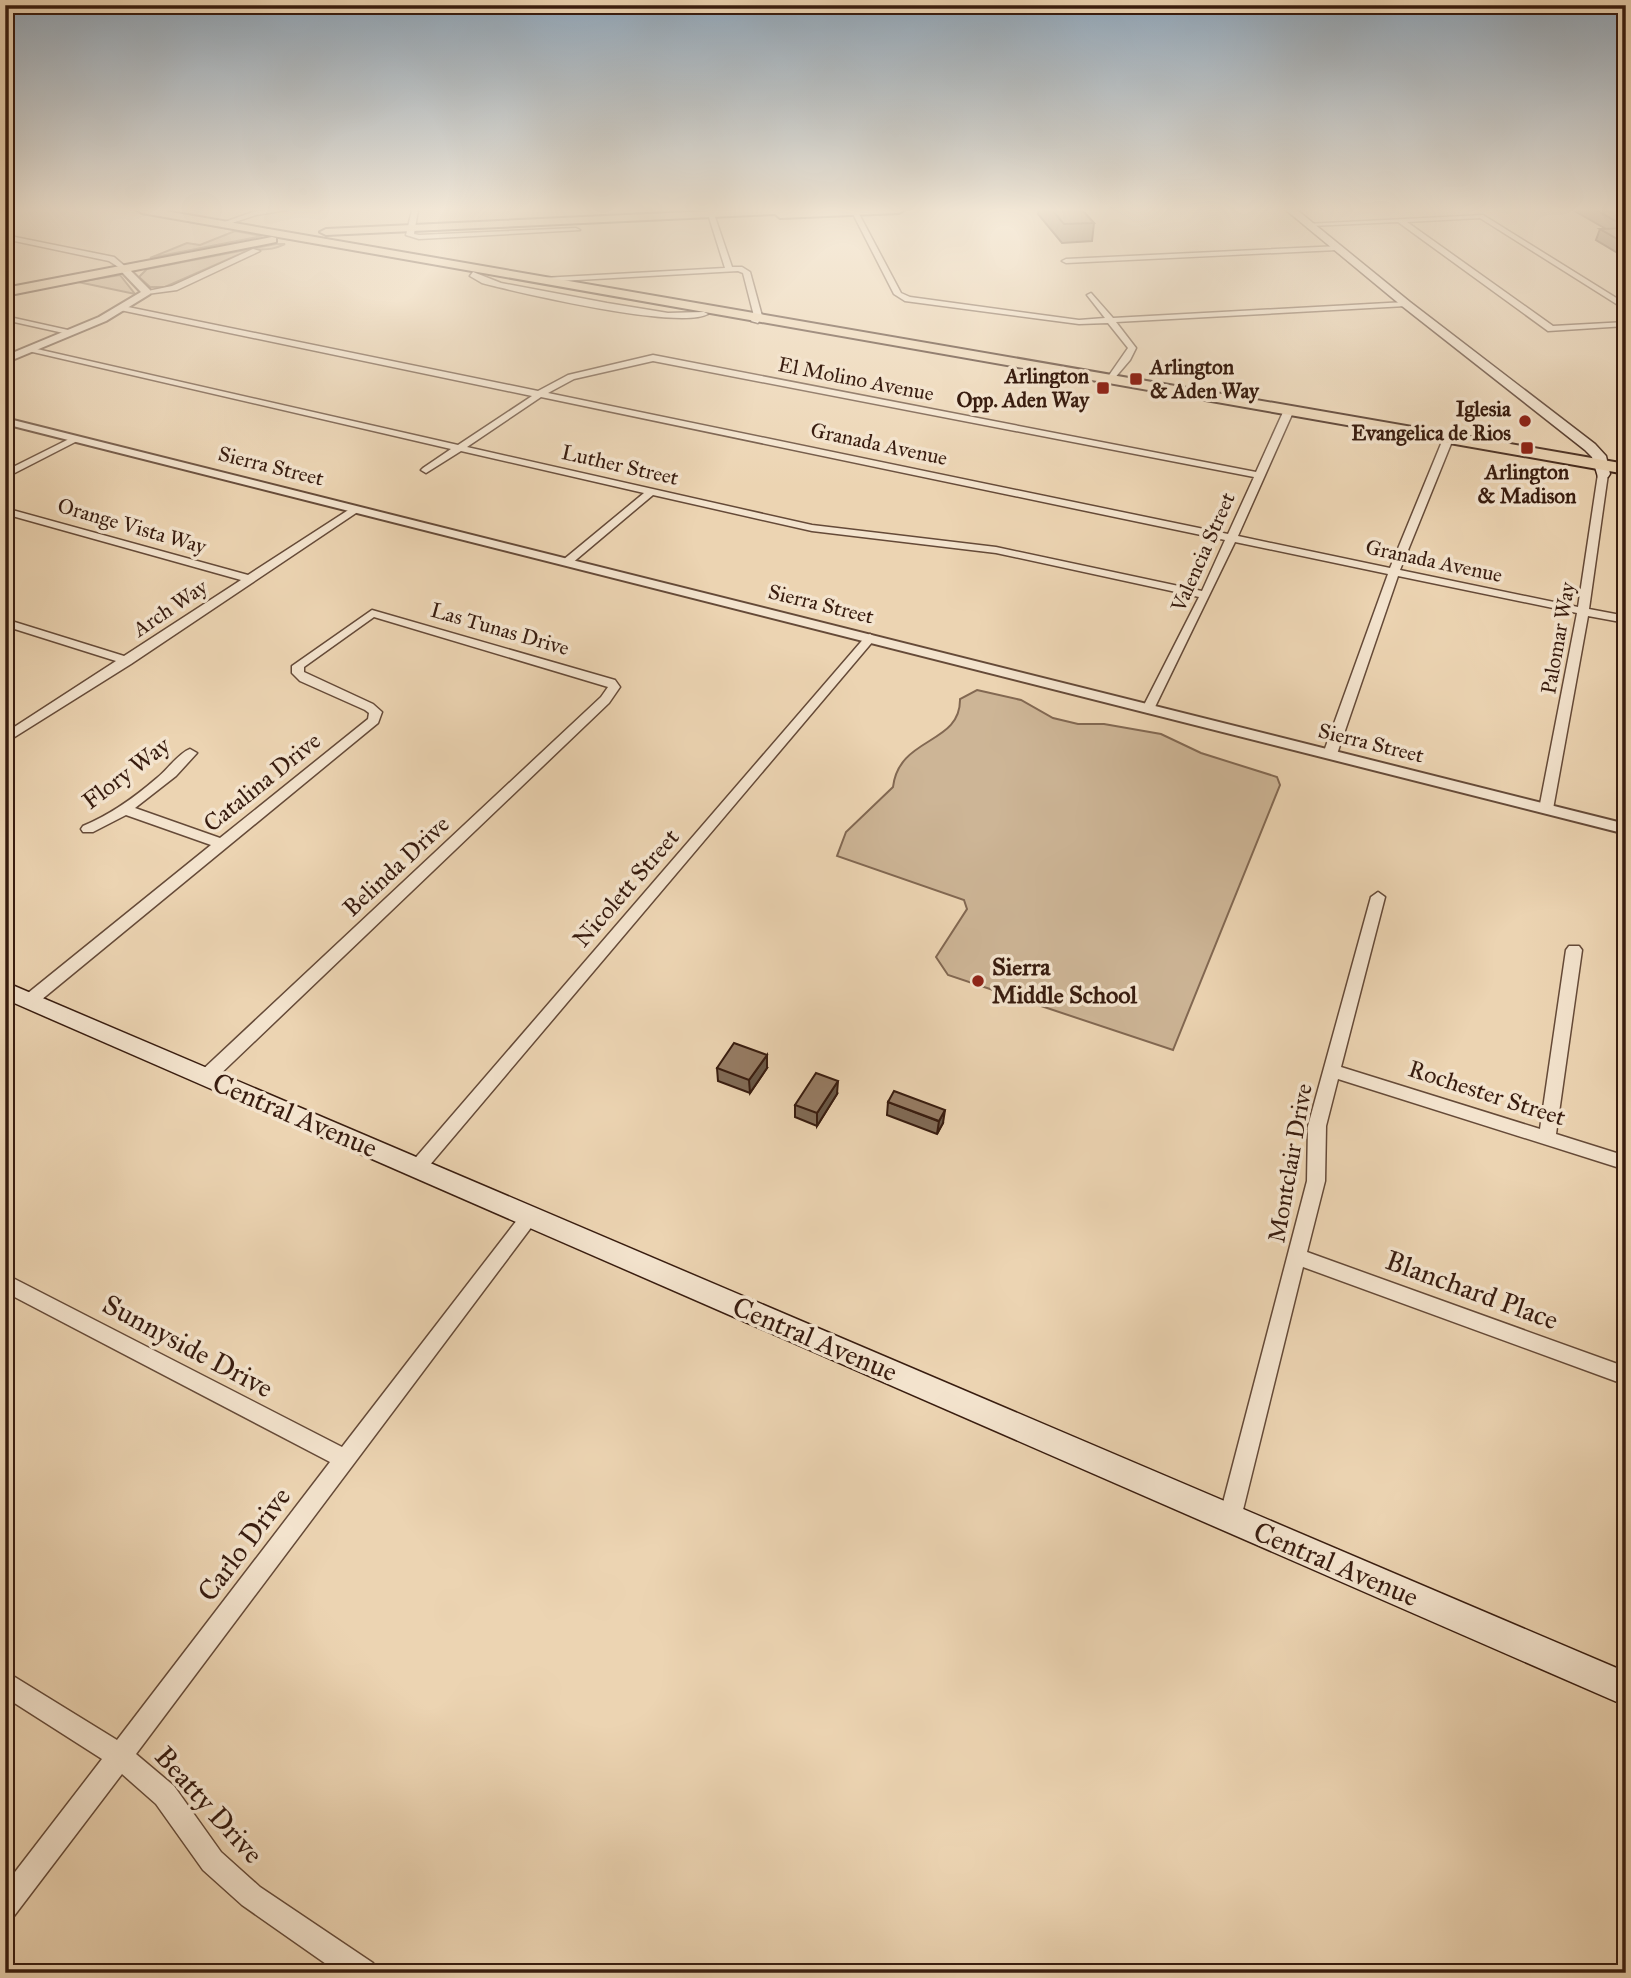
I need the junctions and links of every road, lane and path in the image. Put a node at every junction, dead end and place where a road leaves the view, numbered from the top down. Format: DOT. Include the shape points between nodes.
graph roads {
  1 [pos="135,302"];
  2 [pos="626,302"];
  3 [pos="668,302"];
  4 [pos="754,302"];
  5 [pos="931,302"];
  6 [pos="1096,302"];
  7 [pos="1514,302"];
  8 [pos="1406,304"];
  9 [pos="123,308"];
  10 [pos="5,318"];
  11 [pos="757,318"];
  12 [pos="1110,321"];
  13 [pos="1626,324"];
  14 [pos="68,332"];
  15 [pos="28,350"];
  16 [pos="5,359"];
  17 [pos="1110,381"];
  18 [pos="540,394"];
  19 [pos="1287,413"];
  20 [pos="5,421"];
  21 [pos="76,439"];
  22 [pos="1447,442"];
  23 [pos="458,447"];
  24 [pos="1602,469"];
  25 [pos="1626,469"];
  26 [pos="426,470"];
  27 [pos="5,475"];
  28 [pos="1258,475"];
  29 [pos="1626,478"];
  30 [pos="651,492"];
  31 [pos="357,509"];
  32 [pos="5,511"];
  33 [pos="1233,537"];
  34 [pos="566,562"];
  35 [pos="1394,572"];
  36 [pos="249,579"];
  37 [pos="1206,595"];
  38 [pos="1583,611"];
  39 [pos="373,613"];
  40 [pos="1626,620"];
  41 [pos="5,622"];
  42 [pos="19,626"];
  43 [pos="5,635"];
  44 [pos="870,638"];
  45 [pos="127,660"];
  46 [pos="614,687"];
  47 [pos="1148,709"];
  48 [pos="5,739"];
  49 [pos="190,753"];
  50 [pos="1330,754"];
  51 [pos="124,809"];
  52 [pos="1546,809"];
  53 [pos="88,829"];
  54 [pos="1626,829"];
  55 [pos="222,844"];
  56 [pos="1378,897"];
  57 [pos="1574,950"];
  58 [pos="17,995"];
  59 [pos="1333,1070"];
  60 [pos="206,1077"];
  61 [pos="1547,1138"];
  62 [pos="1626,1163"];
  63 [pos="417,1168"];
  64 [pos="530,1216"];
  65 [pos="1298,1257"];
  66 [pos="5,1282"];
  67 [pos="1626,1376"];
  68 [pos="345,1460"];
  69 [pos="1230,1518"];
  70 [pos="5,1683"];
  71 [pos="1626,1689"];
  72 [pos="120,1756"];
  73 [pos="5,1907"];
  74 [pos="363,1973"];
  1 -- 9 [label="street"];
  2 -- 11 [label="main road"];
  3 -- 11 [label="main road"];
  4 -- 11 [label="street"];
  5 -- 12 [label="street" via="1056,320"];
  6 -- 12 [label="street"];
  7 -- 13 [label="street" via="1551,329"];
  8 -- 12 [label="street"];
  8 -- 24 [label="main road" via="1590,447 1599,456"];
  9 -- 14 [label="street"];
  9 -- 18 [label="street, Granada Avenue"];
  10 -- 14 [label="street"];
  11 -- 17 [label="main road"];
  12 -- 17 [label="street" via="1132,348"];
  14 -- 15 [label="street"];
  15 -- 16 [label="street"];
  15 -- 23 [label="street, Luther Street"];
  17 -- 19 [label="main road"];
  18 -- 23 [label="street"];
  18 -- 28 [label="street, El Molino Avenue" via="571,377 653,358"];
  18 -- 33 [label="street, Granada Avenue"];
  19 -- 22 [label="main road"];
  19 -- 28 [label="street, Valencia Street"];
  20 -- 21 [label="street, Sierra Street"];
  21 -- 27 [label="street"];
  21 -- 31 [label="street, Sierra Street"];
  22 -- 24 [label="main road"];
  22 -- 35 [label="street"];
  23 -- 26 [label="street"];
  23 -- 30 [label="street, Luther Street"];
  24 -- 25 [label="main road"];
  24 -- 29 [label="main road"];
  24 -- 38 [label="street, Palomar Way"];
  28 -- 33 [label="street, Valencia Street"];
  30 -- 34 [label="street"];
  30 -- 37 [label="street, Luther Street" via="812,528 996,550"];
  31 -- 34 [label="street, Sierra Street"];
  31 -- 36 [label="street, Arch Way"];
  32 -- 36 [label="street, Orange Vista Way"];
  33 -- 35 [label="street, Granada Avenue"];
  33 -- 37 [label="street, Valencia Street"];
  34 -- 44 [label="street, Sierra Street"];
  35 -- 38 [label="street, Granada Avenue"];
  35 -- 50 [label="street"];
  36 -- 45 [label="street, Arch Way"];
  37 -- 47 [label="street, Valencia Street"];
  38 -- 40 [label="street, Granada Avenue"];
  38 -- 52 [label="street, Palomar Way"];
  39 -- 46 [label="street, Las Tunas Drive" via="601,678"];
  39 -- 55 [label="street, Catalina Drive" via="298,666 298,673 369,707 376,712 374,720"];
  41 -- 42 [label="street"];
  42 -- 43 [label="street"];
  42 -- 45 [label="street"];
  44 -- 47 [label="street, Sierra Street"];
  44 -- 63 [label="street, Nicolett Street"];
  45 -- 48 [label="street, Arch Way"];
  46 -- 60 [label="street, Belinda Drive"];
  47 -- 50 [label="street, Sierra Street"];
  49 -- 51 [label="street, Flory Way" via="181,766"];
  50 -- 52 [label="street, Sierra Street"];
  51 -- 53 [label="street, Flory Way"];
  51 -- 55 [label="street"];
  52 -- 54 [label="street, Sierra Street"];
  55 -- 58 [label="street, Catalina Drive"];
  56 -- 59 [label="street, Montclair Drive"];
  57 -- 61 [label="street"];
  58 -- 60 [label="main road, Central Avenue"];
  59 -- 61 [label="street, Rochester Street"];
  59 -- 65 [label="street, Montclair Drive" via="1317,1126 1316,1181"];
  60 -- 63 [label="main road, Central Avenue"];
  61 -- 62 [label="street, Rochester Street"];
  63 -- 64 [label="main road, Central Avenue"];
  64 -- 68 [label="street, Carlo Drive"];
  64 -- 69 [label="main road, Central Avenue"];
  65 -- 67 [label="street, Blanchard Place"];
  65 -- 69 [label="street, Montclair Drive"];
  66 -- 68 [label="street, Sunnyside Drive"];
  68 -- 72 [label="street, Carlo Drive"];
  69 -- 71 [label="main road, Central Avenue"];
  70 -- 72 [label="street, Beatty Drive"];
  72 -- 73 [label="street, Carlo Drive"];
  72 -- 74 [label="street, Beatty Drive" via="165,1795 212,1861 251,1896"];
}
